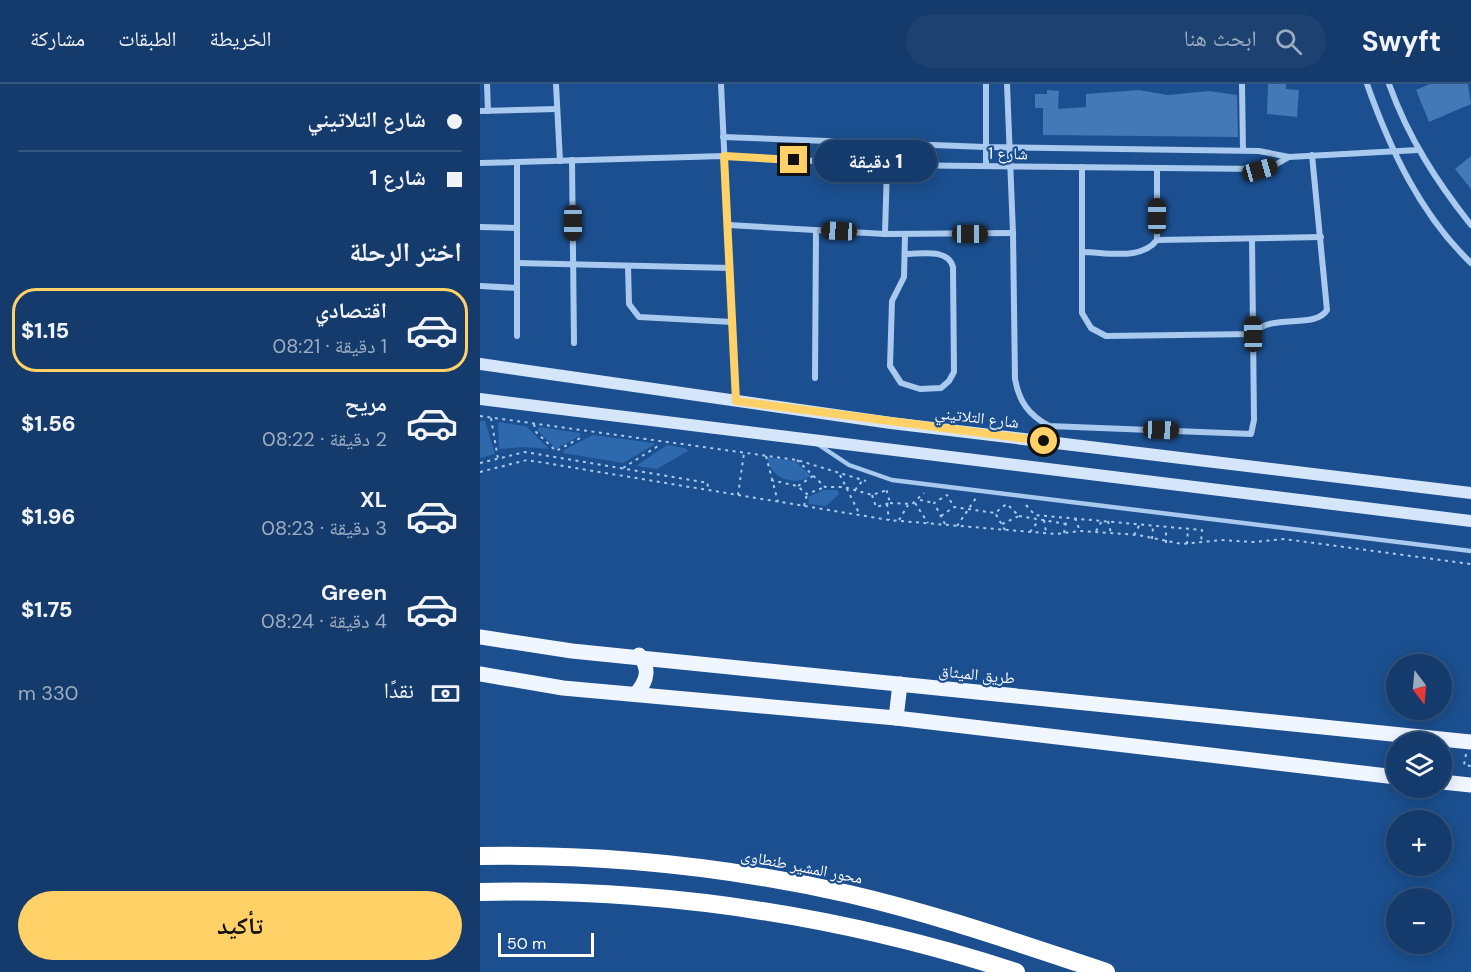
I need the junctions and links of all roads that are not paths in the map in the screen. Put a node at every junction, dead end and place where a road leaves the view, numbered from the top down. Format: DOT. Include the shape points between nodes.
graph roads {
  1 [pos="486,84"];
  2 [pos="555,84"];
  3 [pos="721,84"];
  4 [pos="986,84"];
  5 [pos="1007,84"];
  6 [pos="1242,84"];
  7 [pos="1367,84"];
  8 [pos="1389,84"];
  9 [pos="557,109"];
  10 [pos="480,111"];
  11 [pos="488,111"];
  12 [pos="723,137"];
  13 [pos="985,147"];
  14 [pos="1010,147"];
  15 [pos="1243,150"];
  16 [pos="1418,150"];
  17 [pos="1394,151"];
  18 [pos="1312,155"];
  19 [pos="724,156"];
  20 [pos="1288,157"];
  21 [pos="573,160"];
  22 [pos="560,161"];
  23 [pos="517,162"];
  24 [pos="480,163"];
  25 [pos="887,165"];
  26 [pos="986,166"];
  27 [pos="1011,166"];
  28 [pos="1082,167"];
  29 [pos="1157,168"];
  30 [pos="728,225"];
  31 [pos="1471,225"];
  32 [pos="480,227"];
  33 [pos="517,228"];
  34 [pos="816,230"];
  35 [pos="1013,233"];
  36 [pos="885,234"];
  37 [pos="905,234"];
  38 [pos="1321,237"];
  39 [pos="1252,239"];
  40 [pos="1157,240"];
  41 [pos="1082,252"];
  42 [pos="905,254"];
  43 [pos="517,263"];
  44 [pos="1471,263"];
  45 [pos="573,264"];
  46 [pos="627,266"];
  47 [pos="730,267"];
  48 [pos="480,286"];
  49 [pos="517,288"];
  50 [pos="732,322"];
  51 [pos="1253,334"];
  52 [pos="517,336"];
  53 [pos="574,343"];
  54 [pos="480,364"];
  55 [pos="815,378"];
  56 [pos="480,399"];
  57 [pos="736,401"];
  58 [pos="811,440"];
  59 [pos="1471,493"];
  60 [pos="1471,521"];
  61 [pos="1471,551"];
  62 [pos="480,637"];
  63 [pos="639,655"];
  64 [pos="480,674"];
  65 [pos="900,684"];
  66 [pos="636,694"];
  67 [pos="896,718"];
  68 [pos="1386,737"];
  69 [pos="1471,742"];
  70 [pos="1452,743"];
  71 [pos="1386,776"];
  72 [pos="1452,783"];
  73 [pos="1471,785"];
  74 [pos="480,856"];
  75 [pos="480,892"];
  76 [pos="1016,972"];
  77 [pos="1106,972"];
  1 -- 11 [label="street"];
  2 -- 9 [label="street"];
  3 -- 12 [label="street"];
  4 -- 13 [label="street"];
  5 -- 14 [label="street"];
  6 -- 15 [label="street"];
  7 -- 17 [label="street"];
  8 -- 16 [label="street"];
  9 -- 11 [label="street"];
  9 -- 22 [label="street"];
  10 -- 11 [label="street"];
  12 -- 13 [label="street, شارع 1"];
  12 -- 19 [label="street"];
  13 -- 14 [label="street, شارع 1"];
  13 -- 26 [label="street"];
  14 -- 15 [label="street, شارع 1"];
  14 -- 27 [label="street"];
  15 -- 20 [label="street, شارع 1"];
  16 -- 17 [label="street, شارع 1"];
  16 -- 31 [label="street"];
  17 -- 18 [label="street, شارع 1"];
  17 -- 44 [label="street" via="1422,205"];
  18 -- 20 [label="street, شارع 1"];
  18 -- 38 [label="street"];
  19 -- 21 [label="street, شارع 1"];
  19 -- 25 [label="street, شارع 1"];
  19 -- 30 [label="street"];
  20 -- 29 [label="street, شارع 1" via="1260,170"];
  21 -- 22 [label="street, شارع 1"];
  21 -- 45 [label="street"];
  22 -- 23 [label="street, شارع 1"];
  23 -- 24 [label="street, شارع 1"];
  23 -- 33 [label="street"];
  25 -- 26 [label="street, شارع 1"];
  25 -- 36 [label="street"];
  26 -- 27 [label="street, شارع 1"];
  27 -- 28 [label="street, شارع 1"];
  27 -- 35 [label="street"];
  28 -- 29 [label="street, شارع 1"];
  28 -- 41 [label="street"];
  29 -- 40 [label="street"];
  30 -- 34 [label="street"];
  30 -- 47 [label="street"];
  32 -- 33 [label="street"];
  33 -- 43 [label="street"];
  34 -- 36 [label="street"];
  34 -- 55 [label="street"];
  35 -- 37 [label="street"];
  35 -- 51 [label="street" via="1015,380 1022,401 1036,419 1049,426 1251,434"];
  36 -- 37 [label="street"];
  37 -- 42 [label="street"];
  38 -- 39 [label="street"];
  38 -- 51 [label="street" via="1328,306 1325,314 1275,322"];
  39 -- 40 [label="street"];
  39 -- 51 [label="street"];
  40 -- 41 [label="street" via="1141,252"];
  41 -- 51 [label="street" via="1082,313 1098,333"];
  42 -- 42 [label="street" via="904,277 892,296 890,366 907,386 935,389 949,381 955,366 953,267 951,259 944,255"];
  43 -- 45 [label="street"];
  43 -- 49 [label="street"];
  45 -- 46 [label="street"];
  45 -- 53 [label="street"];
  46 -- 47 [label="street"];
  46 -- 50 [label="street" via="629,304 639,317"];
  47 -- 50 [label="street"];
  48 -- 49 [label="street"];
  49 -- 52 [label="street"];
  50 -- 57 [label="street"];
  54 -- 57 [label="main road, شارع التلاتيني"];
  56 -- 58 [label="main road"];
  57 -- 59 [label="main road, شارع التلاتيني"];
  58 -- 60 [label="main road"];
  58 -- 61 [label="lane" via="836,458 892,480"];
  62 -- 63 [label="main road, طريق الميثاق" via="563,650"];
  63 -- 65 [label="main road, طريق الميثاق"];
  63 -- 66 [label="main road" via="647,674"];
  64 -- 66 [label="main road" via="563,688"];
  65 -- 67 [label="main road"];
  65 -- 68 [label="main road, طريق الميثاق"];
  66 -- 67 [label="main road"];
  67 -- 71 [label="main road"];
  69 -- 70 [label="main road, طريق الميثاق"];
  72 -- 73 [label="main road"];
  74 -- 77 [label="highway, محور المشير طنطاوى" via="642,862 799,884 940,918"];
  75 -- 76 [label="highway" via="582,893 732,906 880,933"];
}
